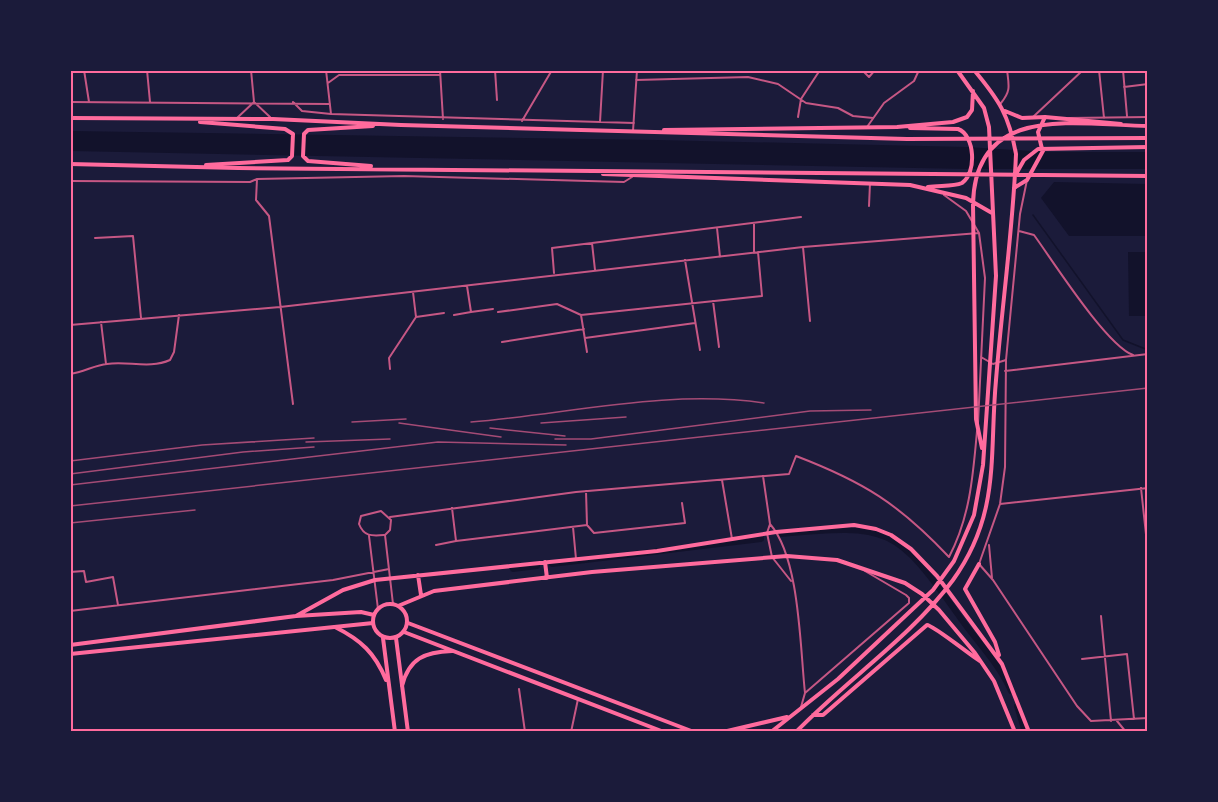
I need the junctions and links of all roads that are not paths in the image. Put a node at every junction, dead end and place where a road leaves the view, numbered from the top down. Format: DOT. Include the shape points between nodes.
graph roads {
  1 [pos="84,70"];
  2 [pos="147,70"];
  3 [pos="251,70"];
  4 [pos="326,70"];
  5 [pos="383,70"];
  6 [pos="410,70"];
  7 [pos="440,70"];
  8 [pos="495,70"];
  9 [pos="552,70"];
  10 [pos="603,70"];
  11 [pos="637,70"];
  12 [pos="820,70"];
  13 [pos="862,70"];
  14 [pos="875,70"];
  15 [pos="919,70"];
  16 [pos="957,70"];
  17 [pos="974,70"];
  18 [pos="1007,70"];
  19 [pos="1083,70"];
  20 [pos="1099,70"];
  21 [pos="1123,70"];
  22 [pos="383,75"];
  23 [pos="410,75"];
  24 [pos="440,75"];
  25 [pos="636,80"];
  26 [pos="328,83"];
  27 [pos="1148,84"];
  28 [pos="1124,87"];
  29 [pos="973,90"];
  30 [pos="801,99"];
  31 [pos="497,100"];
  32 [pos="70,102"];
  33 [pos="89,102"];
  34 [pos="150,102"];
  35 [pos="254,102"];
  36 [pos="293,102"];
  37 [pos="1001,103"];
  38 [pos="330,104"];
  39 [pos="1004,110"];
  40 [pos="331,114"];
  41 [pos="1127,116"];
  42 [pos="798,117"];
  43 [pos="1033,117"];
  44 [pos="1045,117"];
  45 [pos="1148,117"];
  46 [pos="70,118"];
  47 [pos="236,118"];
  48 [pos="873,118"];
  49 [pos="1054,118"];
  50 [pos="1104,118"];
  51 [pos="273,119"];
  52 [pos="443,119"];
  53 [pos="183,120"];
  54 [pos="522,121"];
  55 [pos="600,122"];
  56 [pos="634,123"];
  57 [pos="1042,124"];
  58 [pos="401,125"];
  59 [pos="1148,126"];
  60 [pos="897,127"];
  61 [pos="867,128"];
  62 [pos="633,131"];
  63 [pos="1148,138"];
  64 [pos="1148,147"];
  65 [pos="1043,148"];
  66 [pos="70,164"];
  67 [pos="178,167"];
  68 [pos="398,168"];
  69 [pos="581,172"];
  70 [pos="1148,176"];
  71 [pos="632,177"];
  72 [pos="1015,178"];
  73 [pos="256,179"];
  74 [pos="1027,180"];
  75 [pos="70,181"];
  76 [pos="870,183"];
  77 [pos="910,185"];
  78 [pos="924,187"];
  79 [pos="1014,188"];
  80 [pos="869,206"];
  81 [pos="992,213"];
  82 [pos="801,218"];
  83 [pos="754,223"];
  84 [pos="717,228"];
  85 [pos="1019,231"];
  86 [pos="979,233"];
  87 [pos="95,238"];
  88 [pos="591,243"];
  89 [pos="803,247"];
  90 [pos="758,252"];
  91 [pos="754,253"];
  92 [pos="720,257"];
  93 [pos="685,260"];
  94 [pos="595,270"];
  95 [pos="554,274"];
  96 [pos="467,286"];
  97 [pos="414,292"];
  98 [pos="713,301"];
  99 [pos="690,303"];
  100 [pos="280,307"];
  101 [pos="493,309"];
  102 [pos="471,312"];
  103 [pos="498,312"];
  104 [pos="444,313"];
  105 [pos="178,315"];
  106 [pos="454,315"];
  107 [pos="581,315"];
  108 [pos="416,317"];
  109 [pos="141,318"];
  110 [pos="810,321"];
  111 [pos="101,322"];
  112 [pos="695,323"];
  113 [pos="70,325"];
  114 [pos="584,329"];
  115 [pos="585,338"];
  116 [pos="502,342"];
  117 [pos="719,347"];
  118 [pos="700,350"];
  119 [pos="587,352"];
  120 [pos="1148,354"];
  121 [pos="1133,355"];
  122 [pos="981,357"];
  123 [pos="1006,360"];
  124 [pos="106,364"];
  125 [pos="390,369"];
  126 [pos="1005,371"];
  127 [pos="70,374"];
  128 [pos="293,404"];
  129 [pos="983,454"];
  130 [pos="763,476"];
  131 [pos="722,480"];
  132 [pos="1141,488"];
  133 [pos="1148,488"];
  134 [pos="586,491"];
  135 [pos="682,503"];
  136 [pos="1000,504"];
  137 [pos="452,508"];
  138 [pos="390,517"];
  139 [pos="770,524"];
  140 [pos="587,525"];
  141 [pos="573,527"];
  142 [pos="776,532"];
  143 [pos="767,533"];
  144 [pos="385,535"];
  145 [pos="369,536"];
  146 [pos="732,539"];
  147 [pos="456,541"];
  148 [pos="988,542"];
  149 [pos="436,545"];
  150 [pos="1148,552"];
  151 [pos="787,556"];
  152 [pos="772,557"];
  153 [pos="576,559"];
  154 [pos="544,562"];
  155 [pos="979,564"];
  156 [pos="860,568"];
  157 [pos="389,569"];
  158 [pos="70,572"];
  159 [pos="373,573"];
  160 [pos="418,575"];
  161 [pos="547,578"];
  162 [pos="391,579"];
  163 [pos="375,580"];
  164 [pos="993,580"];
  165 [pos="793,583"];
  166 [pos="421,595"];
  167 [pos="117,605"];
  168 [pos="395,605"];
  169 [pos="378,609"];
  170 [pos="70,611"];
  171 [pos="374,615"];
  172 [pos="296,616"];
  173 [pos="1101,616"];
  174 [pos="373,623"];
  175 [pos="408,623"];
  176 [pos="332,626"];
  177 [pos="404,632"];
  178 [pos="383,638"];
  179 [pos="396,638"];
  180 [pos="70,645"];
  181 [pos="455,650"];
  182 [pos="70,654"];
  183 [pos="1105,656"];
  184 [pos="1082,659"];
  185 [pos="1000,660"];
  186 [pos="981,662"];
  187 [pos="389,686"];
  188 [pos="402,689"];
  189 [pos="519,689"];
  190 [pos="806,693"];
  191 [pos="578,698"];
  192 [pos="801,708"];
  193 [pos="813,715"];
  194 [pos="788,717"];
  195 [pos="1148,718"];
  196 [pos="1134,719"];
  197 [pos="1112,721"];
  198 [pos="1117,721"];
  199 [pos="803,724"];
  200 [pos="649,729"];
  201 [pos="395,732"];
  202 [pos="408,732"];
  203 [pos="525,732"];
  204 [pos="571,732"];
  205 [pos="664,732"];
  206 [pos="693,732"];
  207 [pos="723,732"];
  208 [pos="771,732"];
  209 [pos="796,732"];
  210 [pos="803,732"];
  211 [pos="1015,732"];
  212 [pos="1029,732"];
  213 [pos="1126,732"];
  1 -- 33 [label="street"];
  2 -- 34 [label="street"];
  3 -- 35 [label="street"];
  4 -- 26 [label="street"];
  5 -- 22 [label="street"];
  6 -- 23 [label="street"];
  7 -- 24 [label="street"];
  8 -- 31 [label="street"];
  9 -- 54 [label="street"];
  10 -- 55 [label="street"];
  11 -- 25 [label="street"];
  12 -- 30 [label="street"];
  13 -- 14 [label="street" via="869,77"];
  15 -- 48 [label="street" via="914,81 884,103"];
  16 -- 29 [label="main road"];
  17 -- 37 [label="main road"];
  18 -- 37 [label="street" via="1011,86"];
  19 -- 43 [label="street"];
  20 -- 50 [label="street"];
  21 -- 28 [label="street"];
  22 -- 23 [label="street"];
  22 -- 26 [label="street" via="339,75"];
  23 -- 24 [label="street"];
  24 -- 52 [label="street"];
  25 -- 30 [label="street" via="748,77 778,84"];
  25 -- 56 [label="street"];
  26 -- 38 [label="street"];
  27 -- 28 [label="street"];
  28 -- 41 [label="street"];
  29 -- 60 [label="main road" via="974,103 967,117"];
  29 -- 81 [label="main road" via="989,127"];
  30 -- 42 [label="street"];
  30 -- 48 [label="street" via="853,116"];
  32 -- 33 [label="street"];
  33 -- 34 [label="street"];
  34 -- 35 [label="street"];
  35 -- 36 [label="street"];
  35 -- 47 [label="street"];
  35 -- 51 [label="street"];
  36 -- 38 [label="street"];
  36 -- 40 [label="street" via="302,111"];
  37 -- 39 [label="main road"];
  38 -- 40 [label="street"];
  39 -- 43 [label="main road" via="1017,117"];
  39 -- 72 [label="main road" via="1016,154"];
  40 -- 52 [label="street"];
  41 -- 45 [label="street"];
  41 -- 50 [label="street"];
  43 -- 44 [label="main road"];
  44 -- 49 [label="main road"];
  44 -- 57 [label="main road"];
  46 -- 53 [label="main road"];
  47 -- 51 [label="main road"];
  47 -- 53 [label="main road"];
  48 -- 61 [label="street"];
  49 -- 50 [label="street"];
  49 -- 59 [label="main road"];
  51 -- 58 [label="main road"];
  52 -- 54 [label="street"];
  53 -- 67 [label="main road" via="285,129 293,134 292,156 282,161"];
  54 -- 55 [label="street"];
  55 -- 56 [label="street"];
  56 -- 62 [label="street"];
  57 -- 59 [label="main road"];
  57 -- 65 [label="main road" via="1039,142"];
  57 -- 129 [label="main road" via="1020,128 999,140 981,163 974,183 976,419"];
  58 -- 62 [label="main road"];
  58 -- 68 [label="main road" via="311,129 304,134 303,156 308,161"];
  60 -- 61 [label="main road"];
  60 -- 78 [label="main road" via="963,131 970,141 968,178 958,184"];
  61 -- 62 [label="main road"];
  62 -- 63 [label="main road" via="907,139"];
  64 -- 65 [label="main road"];
  65 -- 72 [label="main road" via="1024,160"];
  65 -- 74 [label="main road"];
  66 -- 67 [label="main road"];
  67 -- 68 [label="main road"];
  68 -- 69 [label="main road"];
  69 -- 70 [label="main road"];
  69 -- 71 [label="main road"];
  71 -- 73 [label="street" via="624,182 404,176"];
  71 -- 76 [label="main road"];
  72 -- 79 [label="main road"];
  73 -- 75 [label="street"];
  73 -- 100 [label="street" via="256,200 269,216"];
  74 -- 79 [label="main road"];
  74 -- 85 [label="street"];
  76 -- 77 [label="main road"];
  76 -- 80 [label="street"];
  77 -- 78 [label="main road"];
  77 -- 86 [label="street" via="948,197 966,211"];
  78 -- 81 [label="main road" via="966,198"];
  79 -- 193 [label="main road" via="995,382 993,468 984,516 961,567 939,597"];
  81 -- 129 [label="main road" via="996,276"];
  82 -- 83 [label="street"];
  83 -- 84 [label="street"];
  83 -- 91 [label="street"];
  84 -- 88 [label="street"];
  84 -- 92 [label="street"];
  85 -- 121 [label="street" via="1034,235 1094,316 1119,346"];
  85 -- 123 [label="street"];
  86 -- 89 [label="street"];
  86 -- 122 [label="street" via="985,278"];
  87 -- 109 [label="street" via="133,236"];
  88 -- 94 [label="street"];
  88 -- 95 [label="street" via="552,248"];
  89 -- 90 [label="street"];
  89 -- 110 [label="street"];
  90 -- 91 [label="street"];
  90 -- 98 [label="street" via="762,296"];
  91 -- 92 [label="street"];
  92 -- 93 [label="street"];
  93 -- 94 [label="street"];
  93 -- 99 [label="street"];
  94 -- 95 [label="street"];
  95 -- 96 [label="street"];
  96 -- 97 [label="street"];
  96 -- 102 [label="street"];
  97 -- 100 [label="street"];
  97 -- 108 [label="street"];
  98 -- 99 [label="street"];
  98 -- 117 [label="street"];
  99 -- 107 [label="street"];
  99 -- 112 [label="street"];
  100 -- 105 [label="street"];
  100 -- 128 [label="street"];
  101 -- 102 [label="street"];
  102 -- 106 [label="street"];
  103 -- 107 [label="street" via="557,304"];
  104 -- 108 [label="street"];
  105 -- 109 [label="street"];
  105 -- 124 [label="street" via="170,360 141,365"];
  107 -- 114 [label="street"];
  108 -- 125 [label="street" via="389,358"];
  109 -- 111 [label="street"];
  111 -- 113 [label="street"];
  111 -- 124 [label="street"];
  112 -- 115 [label="street"];
  112 -- 118 [label="street"];
  114 -- 115 [label="street"];
  114 -- 116 [label="street"];
  115 -- 119 [label="street"];
  120 -- 121 [label="street"];
  121 -- 126 [label="street"];
  122 -- 123 [label="street" via="993,364"];
  122 -- 130 [label="street" via="971,497 962,533 949,557 915,521 849,477 796,456 789,474"];
  123 -- 126 [label="street"];
  124 -- 127 [label="street"];
  126 -- 136 [label="street" via="1005,467"];
  129 -- 192 [label="main road" via="974,515 954,561 916,608"];
  130 -- 131 [label="street"];
  130 -- 139 [label="street"];
  131 -- 134 [label="street"];
  131 -- 146 [label="street"];
  132 -- 133 [label="street"];
  132 -- 136 [label="street"];
  132 -- 150 [label="street"];
  134 -- 137 [label="street"];
  134 -- 140 [label="street"];
  135 -- 140 [label="street" via="685,523 594,533"];
  136 -- 148 [label="street"];
  137 -- 138 [label="street"];
  137 -- 147 [label="street"];
  138 -- 144 [label="street"];
  138 -- 145 [label="street" via="381,511 361,516 359,524"];
  139 -- 142 [label="street"];
  139 -- 143 [label="street"];
  140 -- 141 [label="street"];
  141 -- 147 [label="street"];
  141 -- 153 [label="street"];
  142 -- 143 [label="main road"];
  142 -- 151 [label="street"];
  142 -- 185 [label="main road" via="854,525 891,536 925,562"];
  143 -- 146 [label="main road"];
  143 -- 152 [label="street"];
  144 -- 145 [label="street"];
  144 -- 157 [label="street"];
  145 -- 159 [label="street"];
  146 -- 153 [label="main road"];
  147 -- 149 [label="street"];
  148 -- 155 [label="street"];
  148 -- 164 [label="street"];
  151 -- 152 [label="main road"];
  151 -- 156 [label="main road" via="837,560"];
  151 -- 165 [label="street"];
  152 -- 161 [label="main road"];
  152 -- 165 [label="street"];
  153 -- 154 [label="main road"];
  154 -- 160 [label="main road"];
  154 -- 161 [label="main road"];
  155 -- 164 [label="street"];
  155 -- 185 [label="main road" via="965,589 995,642"];
  156 -- 186 [label="main road" via="904,583 922,594 957,629"];
  156 -- 190 [label="street" via="906,595 909,603"];
  157 -- 159 [label="street"];
  157 -- 162 [label="street"];
  158 -- 167 [label="street" via="84,571 86,582 113,578"];
  159 -- 163 [label="street"];
  159 -- 167 [label="street"];
  160 -- 162 [label="main road"];
  160 -- 166 [label="main road"];
  161 -- 166 [label="main road"];
  162 -- 163 [label="main road"];
  162 -- 168 [label="street"];
  163 -- 169 [label="street"];
  163 -- 172 [label="main road" via="342,590"];
  164 -- 197 [label="street" via="1077,706 1091,721"];
  165 -- 190 [label="street"];
  166 -- 168 [label="main road"];
  167 -- 170 [label="street"];
  168 -- 169 [label="main road"];
  168 -- 175 [label="main road" via="405,613"];
  169 -- 171 [label="main road"];
  171 -- 172 [label="main road" via="361,612"];
  171 -- 174 [label="main road"];
  172 -- 180 [label="main road"];
  173 -- 183 [label="street"];
  174 -- 176 [label="main road"];
  174 -- 178 [label="main road"];
  175 -- 177 [label="main road"];
  175 -- 206 [label="main road"];
  176 -- 182 [label="main road"];
  176 -- 187 [label="main road" via="357,638 378,659"];
  177 -- 179 [label="main road"];
  177 -- 181 [label="main road"];
  178 -- 179 [label="main road"];
  178 -- 187 [label="main road"];
  179 -- 188 [label="main road"];
  181 -- 188 [label="main road" via="431,652 416,661 406,671"];
  181 -- 191 [label="main road"];
  183 -- 184 [label="street"];
  183 -- 196 [label="street" via="1127,654"];
  183 -- 197 [label="street"];
  185 -- 212 [label="main road"];
  186 -- 193 [label="main road" via="927,625 823,715"];
  186 -- 211 [label="main road" via="994,681"];
  187 -- 201 [label="main road"];
  188 -- 202 [label="main road"];
  189 -- 203 [label="street"];
  190 -- 192 [label="street"];
  191 -- 200 [label="main road"];
  191 -- 204 [label="street"];
  192 -- 194 [label="main road"];
  193 -- 199 [label="main road"];
  194 -- 207 [label="main road"];
  194 -- 208 [label="main road"];
  195 -- 196 [label="street"];
  196 -- 198 [label="street"];
  197 -- 198 [label="street"];
  198 -- 213 [label="street"];
  199 -- 209 [label="main road"];
  199 -- 210 [label="main road"];
  200 -- 205 [label="main road"];
}
